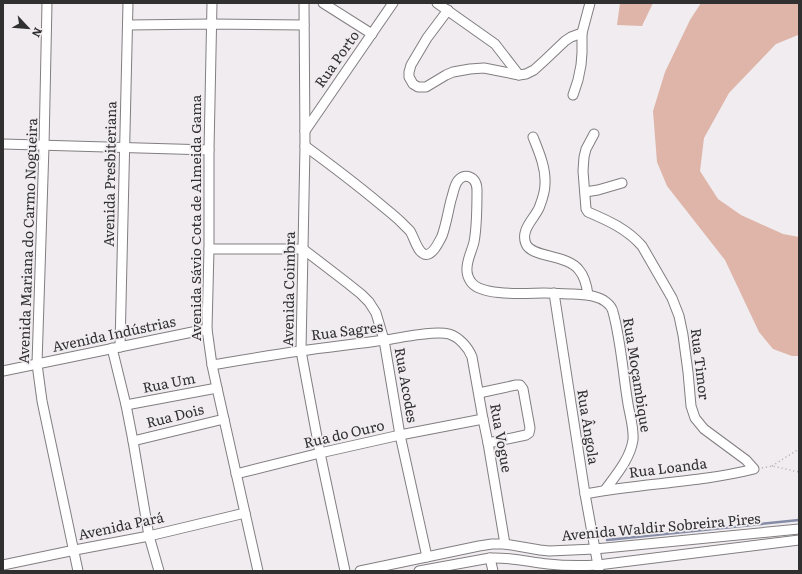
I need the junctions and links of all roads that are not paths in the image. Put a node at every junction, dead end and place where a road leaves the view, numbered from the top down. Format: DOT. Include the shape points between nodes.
graph roads {
  1 [pos="47,3"];
  2 [pos="128,3"];
  3 [pos="212,3"];
  4 [pos="304,3"];
  5 [pos="323,3"];
  6 [pos="393,3"];
  7 [pos="437,3"];
  8 [pos="590,3"];
  9 [pos="448,10"];
  10 [pos="212,24"];
  11 [pos="304,24"];
  12 [pos="128,25"];
  13 [pos="582,33"];
  14 [pos="372,34"];
  15 [pos="519,75"];
  16 [pos="573,95"];
  17 [pos="305,131"];
  18 [pos="594,134"];
  19 [pos="533,137"];
  20 [pos="3,144"];
  21 [pos="44,146"];
  22 [pos="305,146"];
  23 [pos="124,147"];
  24 [pos="209,150"];
  25 [pos="622,183"];
  26 [pos="585,192"];
  27 [pos="209,249"];
  28 [pos="303,249"];
  29 [pos="554,293"];
  30 [pos="588,296"];
  31 [pos="207,329"];
  32 [pos="384,340"];
  33 [pos="461,341"];
  34 [pos="116,347"];
  35 [pos="301,351"];
  36 [pos="37,364"];
  37 [pos="212,365"];
  38 [pos="3,371"];
  39 [pos="217,388"];
  40 [pos="479,393"];
  41 [pos="126,405"];
  42 [pos="224,419"];
  43 [pos="483,419"];
  44 [pos="400,435"];
  45 [pos="133,441"];
  46 [pos="488,443"];
  47 [pos="320,453"];
  48 [pos="754,469"];
  49 [pos="236,474"];
  50 [pos="605,490"];
  51 [pos="584,494"];
  52 [pos="245,513"];
  53 [pos="799,529"];
  54 [pos="149,536"];
  55 [pos="799,540"];
  56 [pos="505,544"];
  57 [pos="595,549"];
  58 [pos="74,550"];
  59 [pos="427,557"];
  60 [pos="490,558"];
  61 [pos="524,561"];
  62 [pos="3,565"];
  63 [pos="598,568"];
  64 [pos="435,569"];
  65 [pos="527,570"];
  66 [pos="78,571"];
  67 [pos="159,571"];
  68 [pos="258,571"];
  69 [pos="345,571"];
  70 [pos="360,571"];
  71 [pos="419,571"];
  72 [pos="493,571"];
  1 -- 21 [label="street, Avenida Mariana do Carmo Nogueira"];
  2 -- 12 [label="street, Avenida Presbiteriana"];
  3 -- 10 [label="street, Avenida Sávio Cota de Almeida Gama"];
  4 -- 11 [label="street, Avenida Coimbra"];
  5 -- 14 [label="street"];
  6 -- 14 [label="street, Rua Porto"];
  7 -- 9 [label="street"];
  8 -- 13 [label="street"];
  9 -- 15 [label="street" via="495,44"];
  9 -- 15 [label="street" via="411,65 409,77 413,84 426,87 446,75 470,69 484,68"];
  10 -- 11 [label="street"];
  10 -- 12 [label="street"];
  10 -- 24 [label="street, Avenida Sávio Cota de Almeida Gama"];
  11 -- 17 [label="street, Avenida Coimbra"];
  12 -- 23 [label="street, Avenida Presbiteriana"];
  13 -- 15 [label="street" via="565,41 534,70"];
  13 -- 16 [label="street" via="581,65"];
  14 -- 17 [label="street, Rua Porto"];
  17 -- 22 [label="street, Avenida Coimbra"];
  18 -- 26 [label="street" via="584,157"];
  19 -- 30 [label="street" via="545,184 543,198 525,233 526,245 535,251 574,264 582,274"];
  20 -- 21 [label="street"];
  21 -- 23 [label="street"];
  21 -- 36 [label="street, Avenida Mariana do Carmo Nogueira"];
  22 -- 28 [label="street, Avenida Coimbra"];
  22 -- 29 [label="street, Rua Moçambique" via="401,222 410,231 420,251 427,255 442,236 458,180 467,176 471,178 477,190 475,234 467,267 471,282 477,287 499,293"];
  23 -- 24 [label="street"];
  23 -- 34 [label="street, Avenida Presbiteriana"];
  24 -- 27 [label="street, Avenida Sávio Cota de Almeida Gama"];
  25 -- 26 [label="street"];
  26 -- 48 [label="street, Rua Timor" via="588,212 623,228 642,246 672,298 683,335 691,406 695,418 704,429 746,460"];
  27 -- 28 [label="street"];
  27 -- 31 [label="street, Avenida Sávio Cota de Almeida Gama"];
  28 -- 32 [label="street, Rua Acodes" via="369,302 376,313"];
  28 -- 35 [label="street, Avenida Coimbra"];
  29 -- 30 [label="street, Rua Moçambique"];
  29 -- 51 [label="street, Rua Ângola"];
  30 -- 50 [label="street, Rua Moçambique" via="606,301 613,310 633,430 633,440 626,461"];
  31 -- 34 [label="street, Avenida Indústrias"];
  31 -- 37 [label="street, Avenida Sávio Cota de Almeida Gama"];
  32 -- 33 [label="street, Rua Sagres" via="432,333 449,334"];
  32 -- 35 [label="street, Rua Sagres"];
  32 -- 44 [label="street, Rua Acodes"];
  33 -- 40 [label="street, Rua Vogue" via="472,357"];
  34 -- 36 [label="street, Avenida Indústrias"];
  34 -- 41 [label="street, Avenida Presbiteriana"];
  35 -- 37 [label="street, Rua Sagres"];
  35 -- 47 [label="street, Avenida Coimbra"];
  36 -- 38 [label="street, Avenida Indústrias"];
  36 -- 58 [label="street, Avenida Mariana do Carmo Nogueira" via="42,401"];
  37 -- 39 [label="street, Avenida Sávio Cota de Almeida Gama"];
  39 -- 41 [label="street, Rua Um"];
  39 -- 42 [label="street, Avenida Sávio Cota de Almeida Gama"];
  40 -- 43 [label="street, Rua Vogue"];
  40 -- 46 [label="street" via="516,385 523,389 529,433"];
  41 -- 45 [label="street, Avenida Presbiteriana"];
  42 -- 45 [label="street, Rua Dois"];
  42 -- 49 [label="street, Avenida Sávio Cota de Almeida Gama"];
  43 -- 44 [label="street, Rua do Ouro"];
  43 -- 46 [label="street, Rua Vogue"];
  44 -- 47 [label="street, Rua do Ouro"];
  44 -- 59 [label="street, Rua Acodes"];
  45 -- 54 [label="street, Avenida Presbiteriana"];
  46 -- 56 [label="street, Rua Vogue"];
  47 -- 49 [label="street, Rua do Ouro"];
  47 -- 69 [label="street, Avenida Coimbra"];
  48 -- 50 [label="street, Rua Loanda" via="716,477"];
  49 -- 52 [label="street, Avenida Sávio Cota de Almeida Gama"];
  50 -- 51 [label="street, Rua Loanda"];
  51 -- 57 [label="street, Rua Ângola"];
  52 -- 54 [label="street, Avenida Pará"];
  52 -- 68 [label="street, Avenida Sávio Cota de Almeida Gama"];
  53 -- 57 [label="street, Avenida Waldir Sobreira Pires"];
  54 -- 58 [label="street, Avenida Pará"];
  54 -- 67 [label="street, Avenida Presbiteriana"];
  55 -- 63 [label="street, Avenida Waldir Sobreira Pires"];
  56 -- 57 [label="street, Avenida Waldir Sobreira Pires" via="549,551"];
  56 -- 59 [label="street, Avenida Waldir Sobreira Pires" via="479,546"];
  57 -- 63 [label="street, Rua Ângola"];
  58 -- 62 [label="street, Avenida Pará"];
  58 -- 66 [label="street, Avenida Mariana do Carmo Nogueira"];
  59 -- 70 [label="street, Avenida Waldir Sobreira Pires"];
  60 -- 61 [label="street, Avenida Waldir Sobreira Pires"];
  60 -- 64 [label="street, Avenida Waldir Sobreira Pires"];
  60 -- 72 [label="street"];
  61 -- 63 [label="street, Avenida Waldir Sobreira Pires"];
  61 -- 65 [label="street"];
  64 -- 71 [label="street, Avenida Waldir Sobreira Pires"];
}
